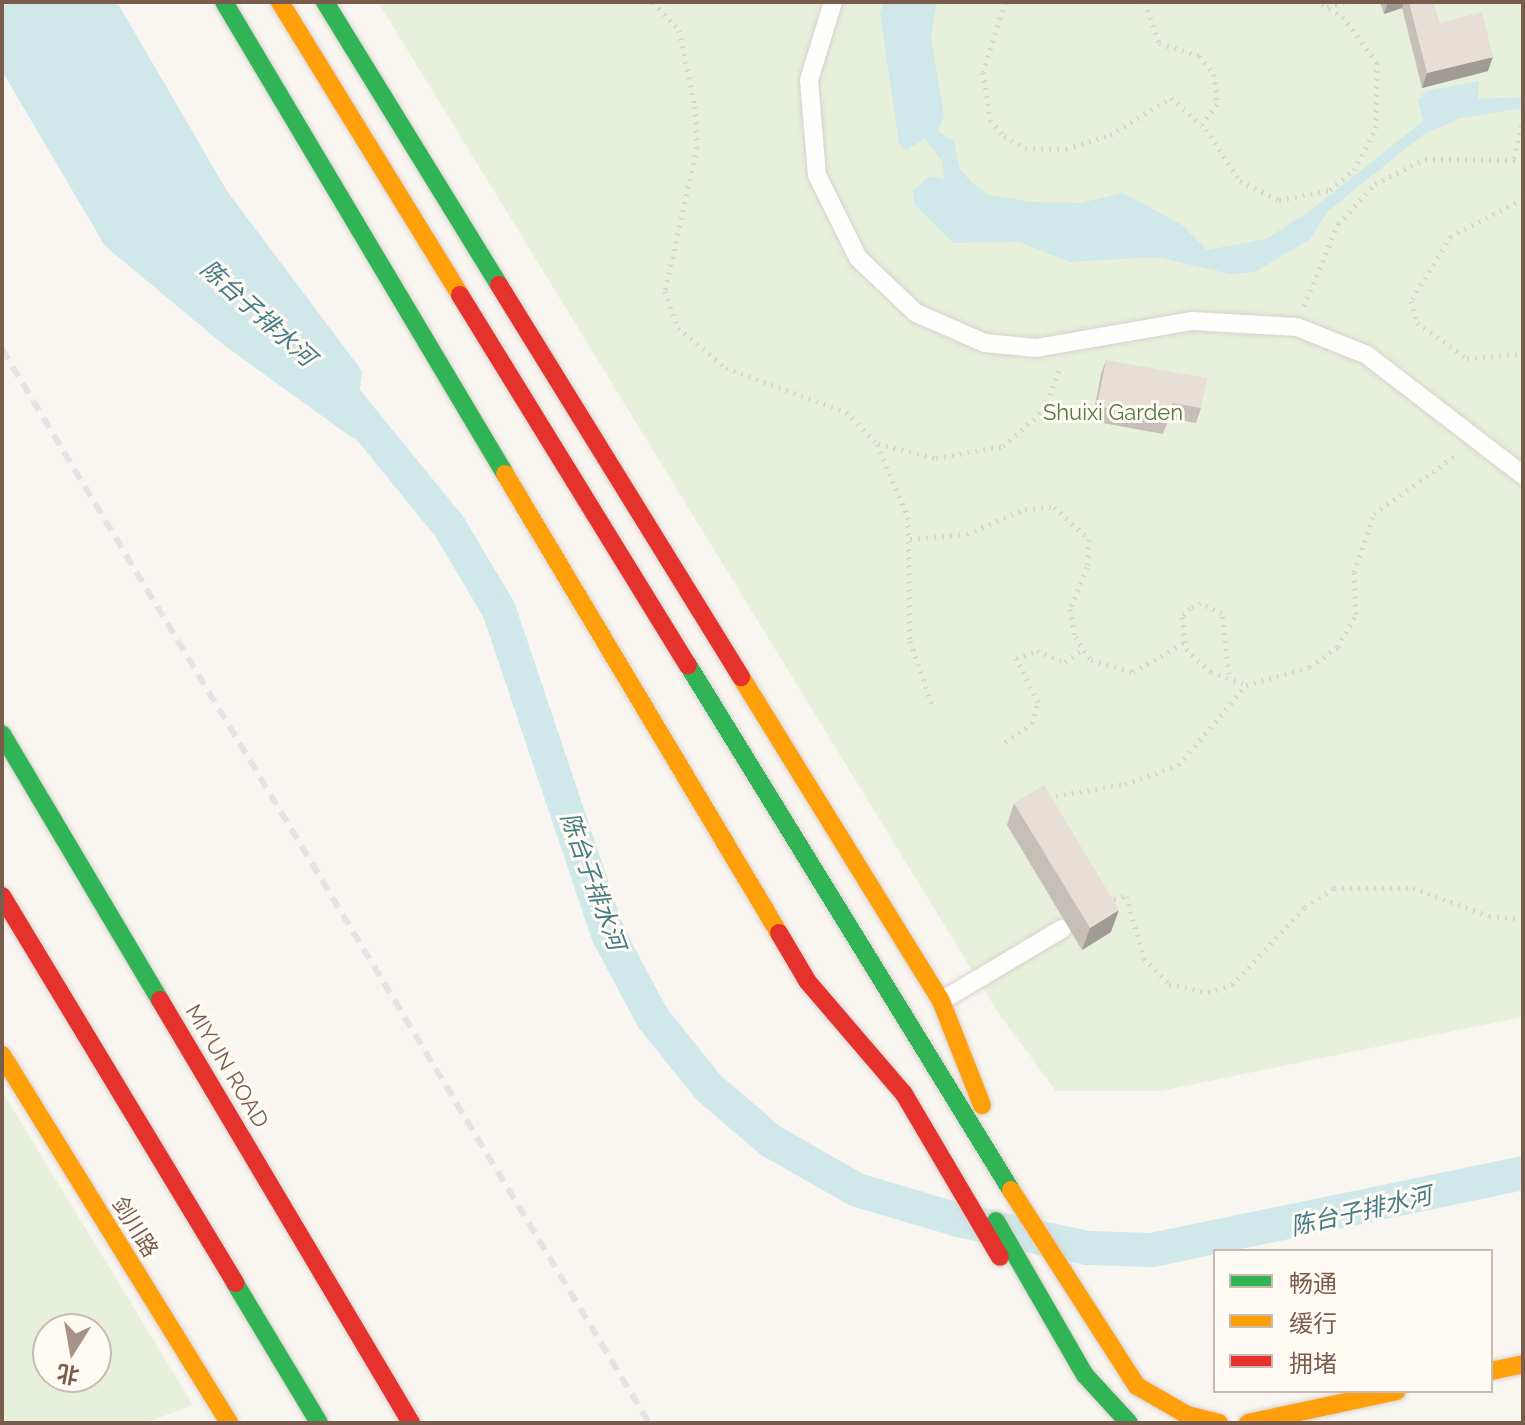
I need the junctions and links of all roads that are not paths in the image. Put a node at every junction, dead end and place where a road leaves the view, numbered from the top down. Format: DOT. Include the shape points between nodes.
graph roads {
  1 [pos="224,2"];
  2 [pos="264,2"];
  3 [pos="280,2"];
  4 [pos="325,2"];
  5 [pos="833,2"];
  6 [pos="1523,475"];
  7 [pos="2,734"];
  8 [pos="2,896"];
  9 [pos="1062,929"];
  10 [pos="941,1001"];
  11 [pos="2,1055"];
  12 [pos="937,1135"];
  13 [pos="1523,1364"];
  14 [pos="1122,1366"];
  15 [pos="1493,1371"];
  16 [pos="1388,1393"];
  17 [pos="229,1423"];
  18 [pos="319,1423"];
  19 [pos="411,1423"];
  20 [pos="1129,1423"];
  21 [pos="1219,1423"];
  22 [pos="1248,1423"];
  1 -- 12 [label="main road" via="808,982"];
  2 -- 12 [label="main road" via="900,1051"];
  3 -- 14 [label="main road"];
  4 -- 10 [label="main road"];
  5 -- 6 [label="lane" via="809,80 810,137 827,203 858,258 887,289 945,331 985,343 1063,345 1193,321 1297,327 1367,355"];
  7 -- 19 [label="main road, MIYUN ROAD"];
  8 -- 18 [label="main road"];
  9 -- 10 [label="lane"];
  10 -- 14 [label="main road" via="967,1079 1095,1291"];
  11 -- 17 [label="main road, 剑川路"];
  12 -- 20 [label="main road" via="1030,1295 1085,1375"];
  13 -- 15 [label="main road"];
  14 -- 21 [label="main road" via="1158,1401"];
  16 -- 22 [label="main road"];
}
